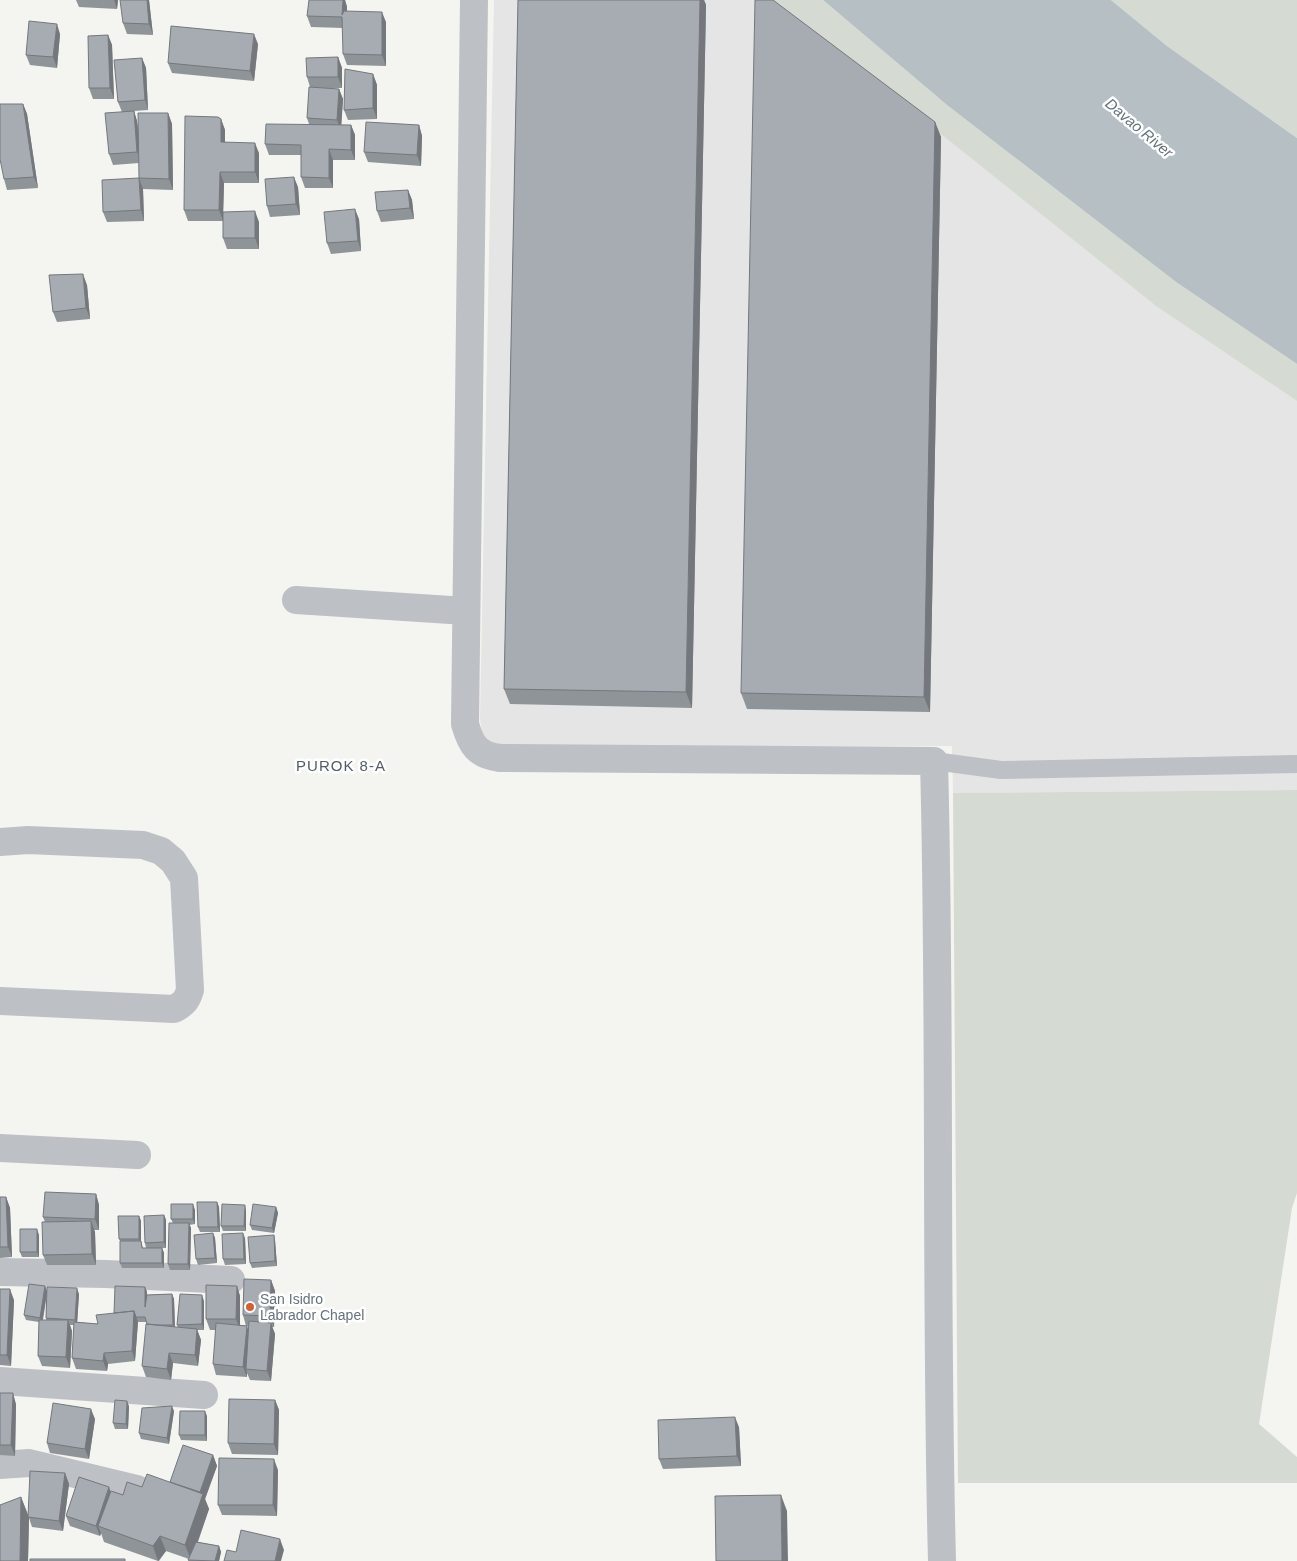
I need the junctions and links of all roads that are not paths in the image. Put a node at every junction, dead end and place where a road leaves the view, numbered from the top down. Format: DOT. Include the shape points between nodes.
graph roads {
  1 [pos="474,0"];
  2 [pos="296,600"];
  3 [pos="466,611"];
  4 [pos="934,761"];
  5 [pos="1297,764"];
  6 [pos="0,842"];
  7 [pos="0,1001"];
  8 [pos="0,1148"];
  9 [pos="137,1156"];
  10 [pos="0,1272"];
  11 [pos="231,1280"];
  12 [pos="0,1381"];
  13 [pos="204,1395"];
  14 [pos="0,1465"];
  15 [pos="137,1490"];
  16 [pos="942,1561"];
  1 -- 3 [label="street"];
  2 -- 3 [label="street"];
  3 -- 4 [label="street" via="465,724 477,750 487,756"];
  4 -- 5 [label="lane" via="1001,770"];
  4 -- 16 [label="street"];
  6 -- 7 [label="street" via="28,840 143,845 161,851 173,861 184,878 190,990 182,1006 174,1009"];
  8 -- 9 [label="street"];
  10 -- 11 [label="street"];
  12 -- 13 [label="street"];
  14 -- 15 [label="street" via="28,1463"];
}
